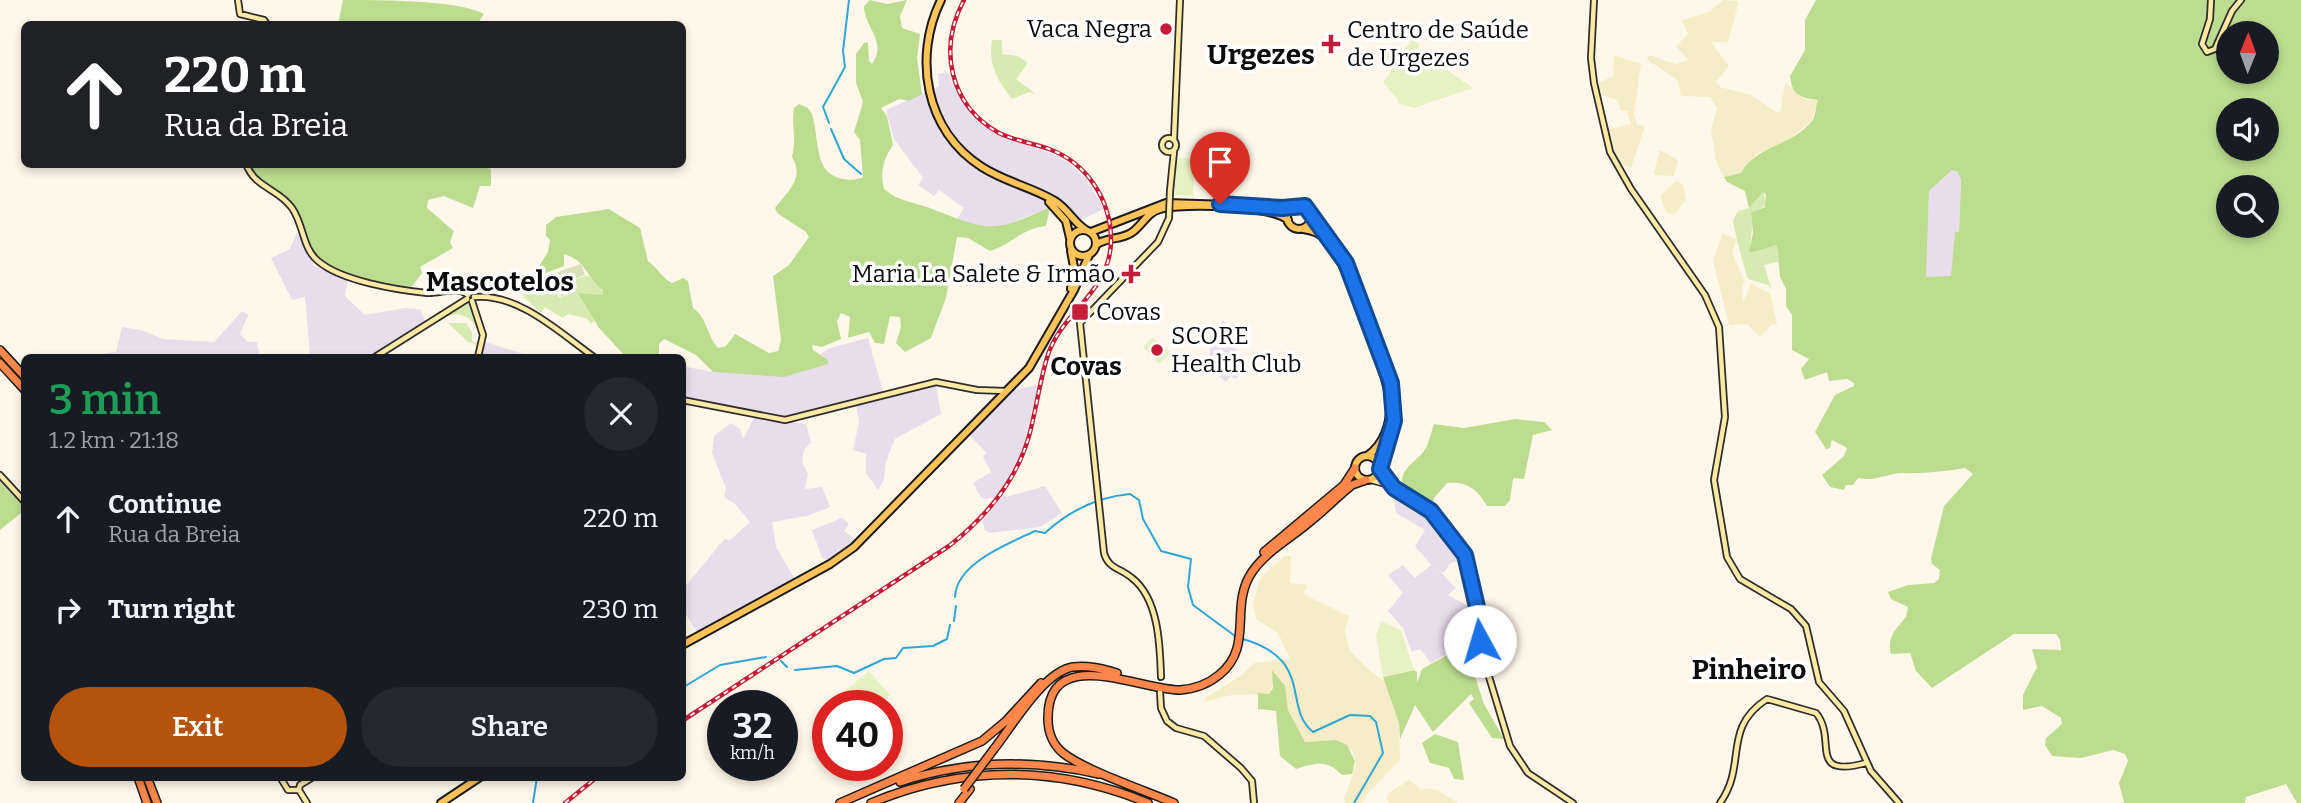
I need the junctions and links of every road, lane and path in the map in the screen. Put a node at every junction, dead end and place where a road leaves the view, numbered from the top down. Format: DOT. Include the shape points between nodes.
graph roads {
  1 [pos="238,0"];
  2 [pos="941,0"];
  3 [pos="1180,0"];
  4 [pos="1594,0"];
  5 [pos="2211,0"];
  6 [pos="2241,0"];
  7 [pos="259,21"];
  8 [pos="1172,139"];
  9 [pos="1171,151"];
  10 [pos="248,168"];
  11 [pos="1026,189"];
  12 [pos="1293,207"];
  13 [pos="1311,214"];
  14 [pos="1287,220"];
  15 [pos="1303,229"];
  16 [pos="1088,231"];
  17 [pos="1070,238"];
  18 [pos="1096,246"];
  19 [pos="1071,249"];
  20 [pos="1089,255"];
  21 [pos="470,298"];
  22 [pos="1065,307"];
  23 [pos="0,350"];
  24 [pos="380,354"];
  25 [pos="479,354"];
  26 [pos="590,354"];
  27 [pos="0,363"];
  28 [pos="21,373"];
  29 [pos="21,386"];
  30 [pos="1008,393"];
  31 [pos="686,401"];
  32 [pos="1367,456"];
  33 [pos="1355,468"];
  34 [pos="1380,468"];
  35 [pos="0,475"];
  36 [pos="1368,480"];
  37 [pos="1394,488"];
  38 [pos="21,498"];
  39 [pos="686,643"];
  40 [pos="1102,669"];
  41 [pos="1161,677"];
  42 [pos="1130,681"];
  43 [pos="1160,692"];
  44 [pos="998,749"];
  45 [pos="1866,763"];
  46 [pos="1116,778"];
  47 [pos="139,781"];
  48 [pos="148,781"];
  49 [pos="282,781"];
  50 [pos="308,781"];
  51 [pos="474,781"];
  52 [pos="920,787"];
  53 [pos="298,788"];
  54 [pos="967,789"];
  55 [pos="147,803"];
  56 [pos="156,803"];
  57 [pos="307,803"];
  58 [pos="441,803"];
  59 [pos="842,803"];
  60 [pos="870,803"];
  61 [pos="883,803"];
  62 [pos="953,803"];
  63 [pos="959,803"];
  64 [pos="1148,803"];
  65 [pos="1174,803"];
  66 [pos="1254,803"];
  67 [pos="1573,803"];
  68 [pos="1720,803"];
  69 [pos="1899,803"];
  1 -- 7 [label="street" via="240,14"];
  2 -- 11 [label="main road" via="930,26 926,55 928,89 936,112 967,156"];
  3 -- 8 [label="street"];
  4 -- 45 [label="street" via="1594,83 1610,152 1709,303 1718,327 1725,412 1714,480 1727,557 1740,579 1791,609 1806,626 1819,682 1844,711"];
  5 -- 6 [label="street" via="2202,44 2207,52 2215,49"];
  8 -- 9 [label="street" via="1176,145"];
  8 -- 9 [label="street" via="1162,145"];
  9 -- 41 [label="street, bridge" via="1168,221 1158,242 1080,323 1104,553 1111,567 1135,580 1148,599 1157,631"];
  10 -- 21 [label="street" via="255,181 293,209 303,239 316,260 329,270 394,289 457,290"];
  11 -- 16 [label="main road" via="1059,204"];
  11 -- 17 [label="main road" via="1059,211"];
  12 -- 13 [label="main road" via="1305,206"];
  12 -- 14 [label="main road"];
  12 -- 16 [label="main road" via="1166,203"];
  13 -- 15 [label="main road"];
  13 -- 34 [label="main road" via="1346,263 1391,383 1394,421"];
  14 -- 15 [label="main road" via="1293,228"];
  14 -- 18 [label="main road" via="1260,210 1172,207 1154,211 1128,235"];
  15 -- 32 [label="main road" via="1326,239 1342,264 1385,380 1388,424"];
  16 -- 17 [label="main road" via="1075,232"];
  16 -- 18 [label="main road"];
  17 -- 19 [label="main road"];
  18 -- 20 [label="main road"];
  19 -- 20 [label="main road"];
  19 -- 22 [label="main road" via="1074,275"];
  20 -- 22 [label="main road"];
  21 -- 24 [label="street"];
  21 -- 25 [label="street" via="483,335"];
  21 -- 26 [label="street" via="500,300 527,310"];
  22 -- 30 [label="main road" via="1035,359"];
  23 -- 28 [label="highway"];
  27 -- 29 [label="highway"];
  30 -- 31 [label="street" via="936,382 785,420"];
  30 -- 39 [label="main road" via="845,555"];
  32 -- 33 [label="main road" via="1358,460"];
  32 -- 34 [label="main road" via="1376,458"];
  33 -- 36 [label="main road" via="1358,476"];
  33 -- 40 [label="highway" via="1349,481 1247,571 1238,596 1235,643 1217,672 1194,684 1175,686"];
  34 -- 36 [label="main road"];
  34 -- 37 [label="street"];
  35 -- 38 [label="street"];
  36 -- 37 [label="street"];
  36 -- 42 [label="highway" via="1352,485 1254,569 1243,594 1238,648 1218,676 1180,690"];
  37 -- 67 [label="street" via="1425,505 1456,542 1469,567 1480,620 1480,647 1499,716 1520,765"];
  40 -- 44 [label="highway" via="1077,666 1054,675"];
  40 -- 59 [label="highway" via="1081,664 1059,669 982,741"];
  42 -- 44 [label="highway" via="1090,670 1062,674"];
  42 -- 46 [label="highway" via="1094,674 1078,676 1058,690 1048,712 1051,735 1061,751"];
  43 -- 66 [label="street" via="1167,721 1210,740 1247,773"];
  44 -- 54 [label="highway, bridge"];
  45 -- 68 [label="street" via="1835,766 1826,756 1816,713 1766,699 1738,731 1731,785"];
  45 -- 69 [label="street"];
  46 -- 59 [label="highway" via="1034,763 995,762 918,776"];
  46 -- 65 [label="highway"];
  47 -- 55 [label="highway"];
  48 -- 56 [label="highway"];
  49 -- 53 [label="street" via="286,788"];
  50 -- 53 [label="street"];
  51 -- 58 [label="main road"];
  52 -- 60 [label="highway"];
  52 -- 61 [label="highway"];
  52 -- 64 [label="highway" via="963,777 1033,773 1086,782"];
  53 -- 57 [label="street"];
  54 -- 62 [label="highway"];
  54 -- 63 [label="highway"];
}
